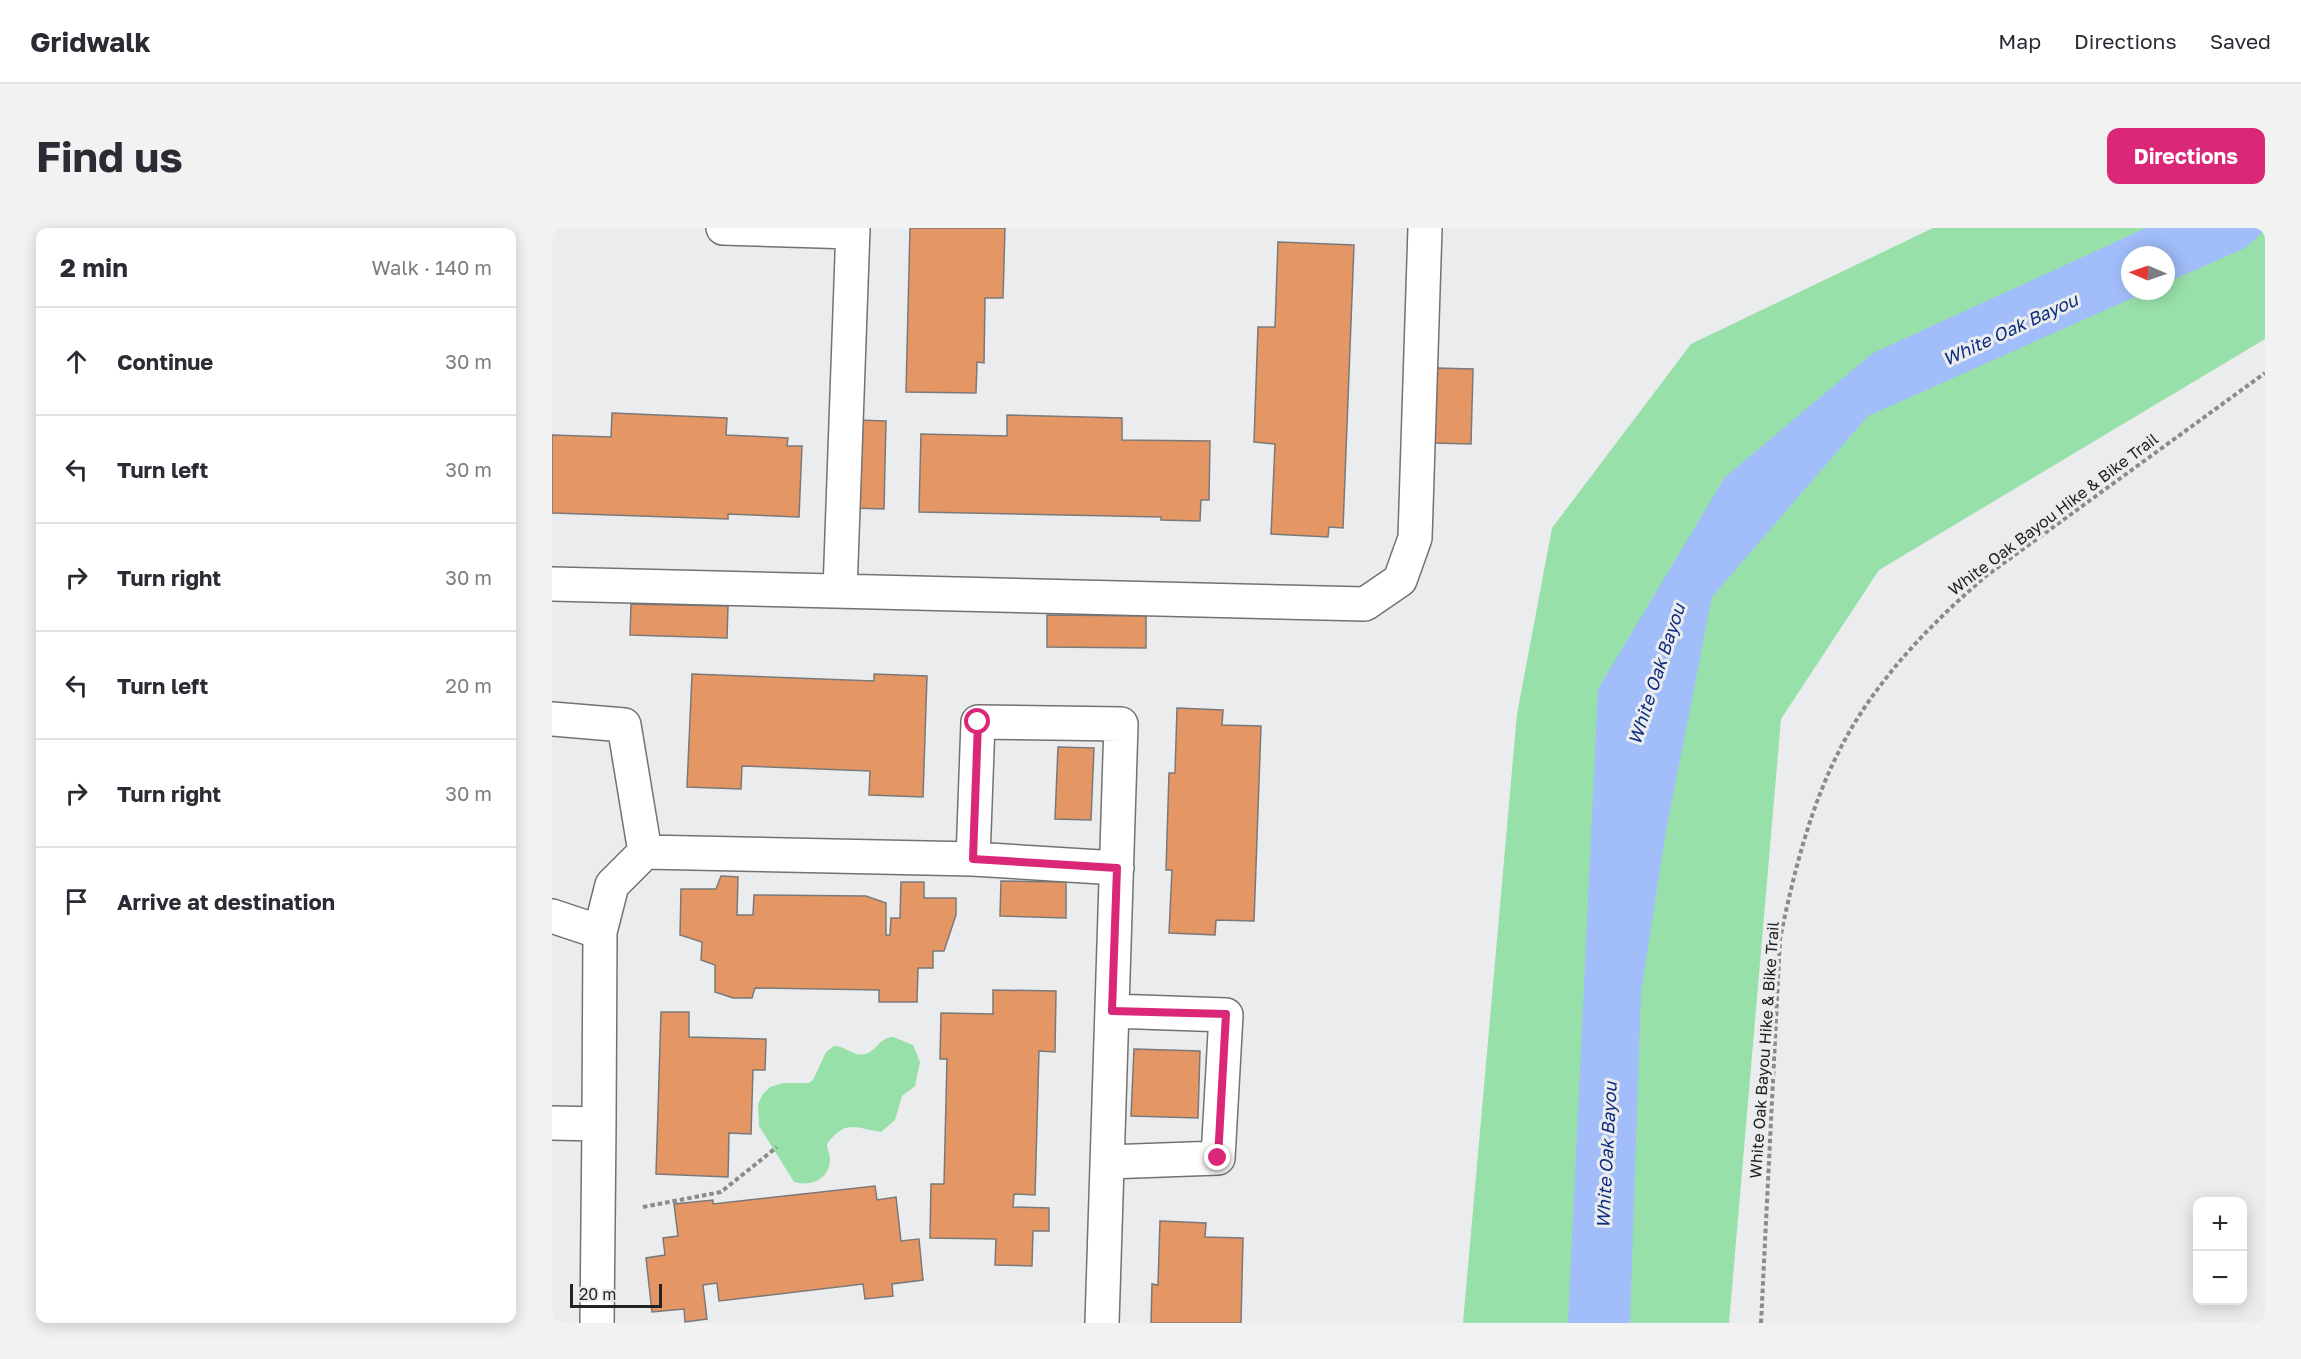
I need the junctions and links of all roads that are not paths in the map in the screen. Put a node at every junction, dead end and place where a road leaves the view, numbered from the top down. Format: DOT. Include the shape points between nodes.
graph roads {
  1 [pos="723,228"];
  2 [pos="1425,228"];
  3 [pos="853,230"];
  4 [pos="552,584"];
  5 [pos="840,591"];
  6 [pos="552,719"];
  7 [pos="645,852"];
  8 [pos="973,859"];
  9 [pos="1117,868"];
  10 [pos="552,916"];
  11 [pos="600,932"];
  12 [pos="1112,1011"];
  13 [pos="552,1123"];
  14 [pos="599,1124"];
  15 [pos="1107,1162"];
  16 [pos="597,1323"];
  17 [pos="1102,1323"];
  1 -- 3 [label="lane"];
  2 -- 5 [label="lane" via="1415,538 1400,580 1365,604"];
  3 -- 5 [label="lane"];
  4 -- 5 [label="lane"];
  6 -- 7 [label="lane" via="624,725"];
  7 -- 8 [label="lane"];
  7 -- 11 [label="lane" via="612,885"];
  8 -- 9 [label="lane"];
  8 -- 9 [label="lane" via="978,722 1121,724"];
  9 -- 12 [label="lane"];
  10 -- 11 [label="lane"];
  11 -- 14 [label="lane"];
  12 -- 15 [label="lane"];
  12 -- 15 [label="lane" via="1226,1014 1218,1158"];
  13 -- 14 [label="lane"];
  14 -- 16 [label="lane"];
  15 -- 17 [label="lane"];
}
